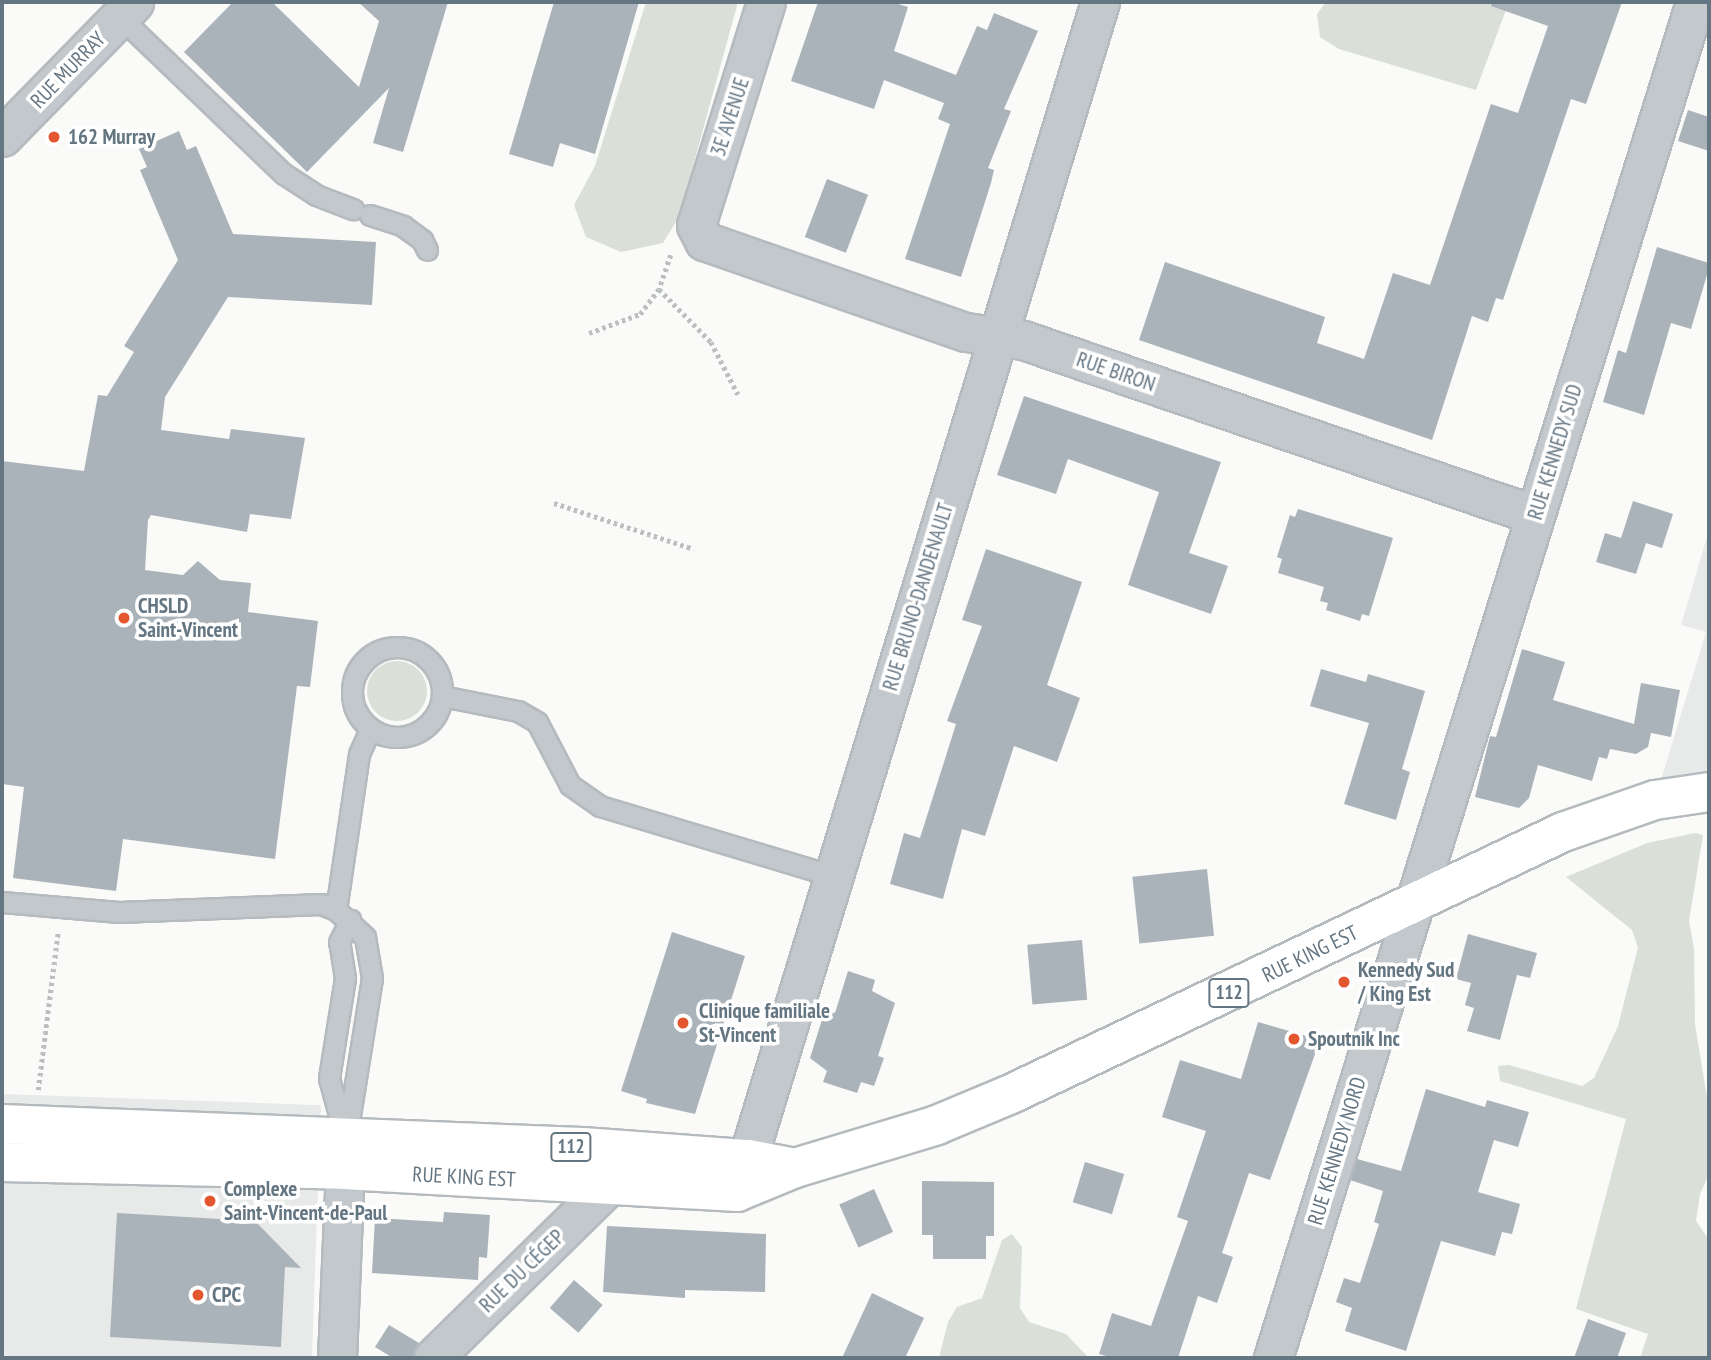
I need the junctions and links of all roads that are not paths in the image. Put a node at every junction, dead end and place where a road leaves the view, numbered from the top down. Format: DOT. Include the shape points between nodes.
graph roads {
  1 [pos="766,2"];
  2 [pos="1100,2"];
  3 [pos="1695,2"];
  4 [pos="127,9"];
  5 [pos="2,137"];
  6 [pos="697,229"];
  7 [pos="427,250"];
  8 [pos="997,337"];
  9 [pos="1535,515"];
  10 [pos="442,696"];
  11 [pos="370,729"];
  12 [pos="1709,792"];
  13 [pos="834,876"];
  14 [pos="2,902"];
  15 [pos="1414,903"];
  16 [pos="343,915"];
  17 [pos="17,1125"];
  18 [pos="345,1155"];
  19 [pos="2,1162"];
  20 [pos="742,1175"];
  21 [pos="610,1184"];
  22 [pos="337,1358"];
  23 [pos="433,1358"];
  24 [pos="1273,1358"];
  1 -- 6 [label="street, 3E AVENUE"];
  2 -- 8 [label="street, RUE BRUNO-DANDENAULT"];
  3 -- 9 [label="street, RUE KENNEDY SUD"];
  4 -- 5 [label="street, RUE MURRAY"];
  4 -- 7 [label="lane" via="284,174 316,195 402,226 422,240"];
  6 -- 8 [label="street, RUE BIRON" via="715,246 967,332"];
  8 -- 9 [label="street, RUE BIRON" via="1023,340"];
  8 -- 13 [label="street, RUE BRUNO-DANDENAULT"];
  9 -- 15 [label="street, RUE KENNEDY SUD"];
  10 -- 11 [label="lane" via="429,724 411,736 390,737"];
  10 -- 11 [label="lane" via="440,678 424,656 406,648 377,651 360,664 352,683 353,704"];
  10 -- 13 [label="lane" via="518,711 537,722 570,785 600,807"];
  11 -- 16 [label="lane" via="359,754"];
  12 -- 15 [label="main road, RUE KING EST / 112" via="1655,800 1563,832"];
  13 -- 20 [label="street, RUE BRUNO-DANDENAULT"];
  14 -- 16 [label="lane" via="167,914 321,904"];
  15 -- 20 [label="main road, RUE KING EST / 112" via="1011,1094 914,1133 795,1168"];
  15 -- 24 [label="street, RUE KENNEDY NORD"];
  16 -- 18 [label="lane" via="339,942 345,978 329,1078"];
  16 -- 18 [label="lane" via="365,937 372,978"];
  17 -- 18 [label="main road, RUE KING EST / 112"];
  18 -- 19 [label="main road, RUE KING EST / 112"];
  18 -- 20 [label="main road, RUE KING EST / 112" via="583,1147"];
  18 -- 21 [label="main road, RUE KING EST / 112"];
  18 -- 22 [label="street"];
  20 -- 21 [label="main road, RUE KING EST / 112"];
  21 -- 23 [label="street, RUE DU CÉGEP"];
}
